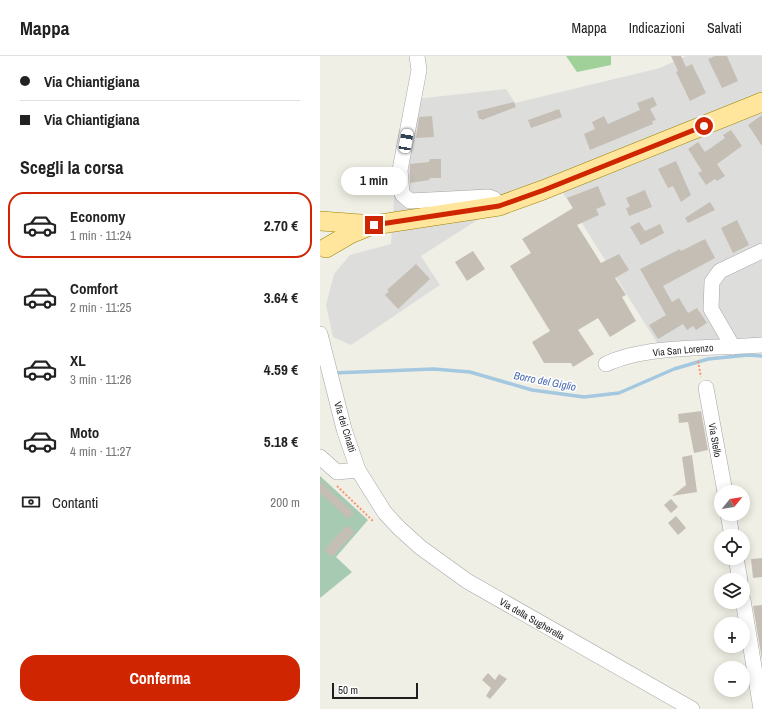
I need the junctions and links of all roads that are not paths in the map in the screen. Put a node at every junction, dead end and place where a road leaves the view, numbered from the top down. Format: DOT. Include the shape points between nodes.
graph roads {
  1 [pos="417,56"];
  2 [pos="762,102"];
  3 [pos="499,206"];
  4 [pos="321,220"];
  5 [pos="374,225"];
  6 [pos="762,251"];
  7 [pos="323,254"];
  8 [pos="320,334"];
  9 [pos="762,345"];
  10 [pos="733,347"];
  11 [pos="606,364"];
  12 [pos="706,388"];
  13 [pos="320,457"];
  14 [pos="358,470"];
  15 [pos="723,485"];
  16 [pos="385,513"];
  17 [pos="744,609"];
  18 [pos="692,709"];
  19 [pos="761,709"];
  1 -- 3 [label="street" via="419,70 400,170 402,194 410,201 489,197"];
  2 -- 3 [label="main road"];
  3 -- 5 [label="main road"];
  4 -- 5 [label="main road"];
  4 -- 7 [label="main road" via="325,230"];
  5 -- 7 [label="main road" via="350,234"];
  6 -- 10 [label="street" via="720,271 712,282 711,309"];
  8 -- 14 [label="street, Via dei Cinatti" via="334,392"];
  9 -- 10 [label="street, Via San Lorenzo"];
  10 -- 11 [label="street, Via San Lorenzo" via="622,356"];
  12 -- 15 [label="street, Via Stello"];
  13 -- 14 [label="street" via="337,472"];
  14 -- 16 [label="street, Via dei Cinatti"];
  16 -- 18 [label="street, Via della Sugherella" via="420,547 467,581"];
  17 -- 19 [label="street"];
}
